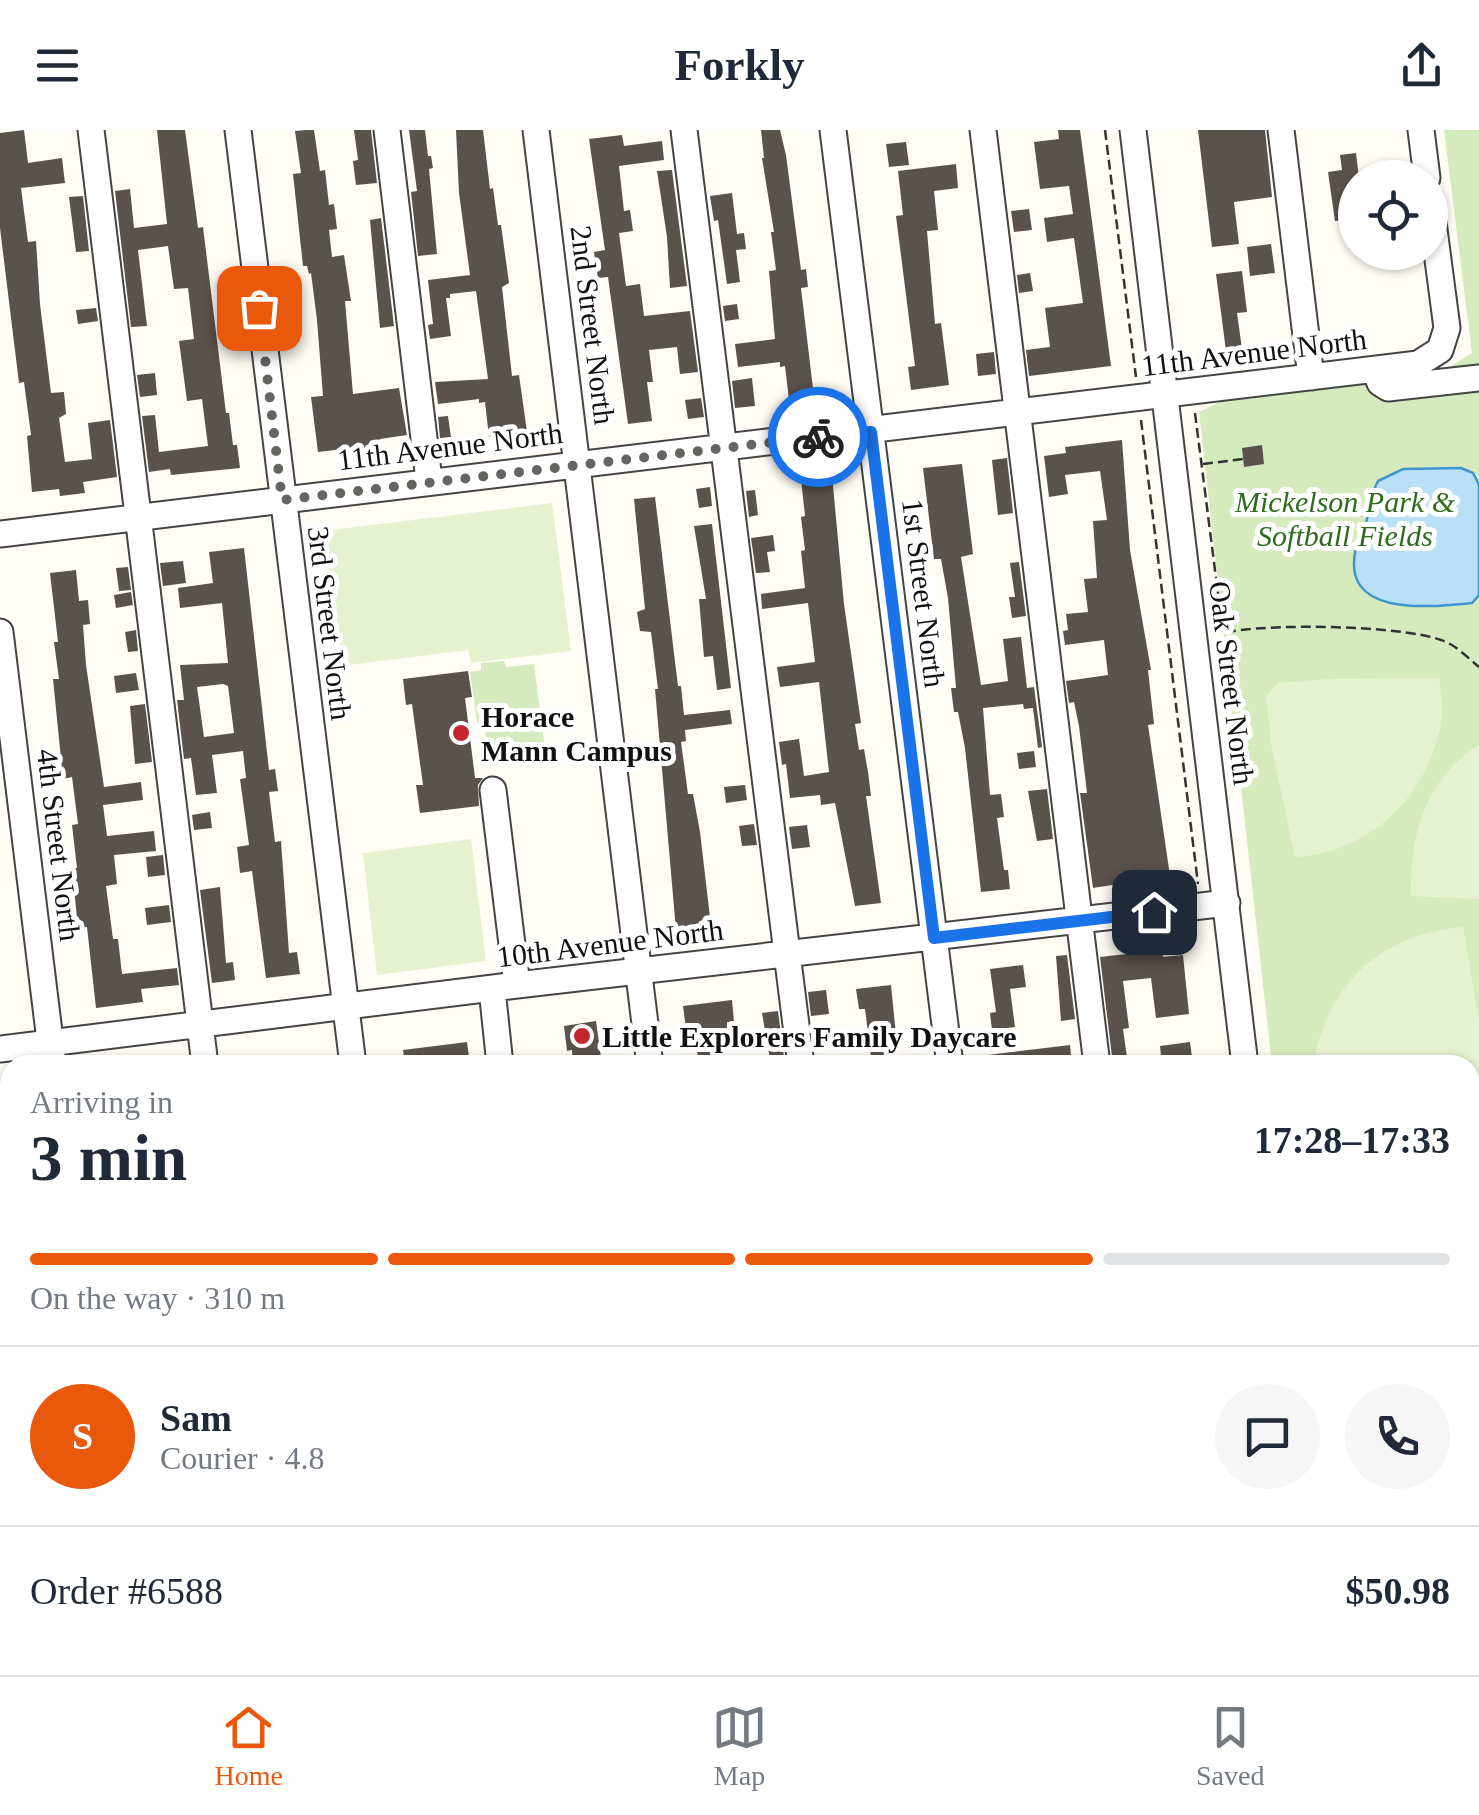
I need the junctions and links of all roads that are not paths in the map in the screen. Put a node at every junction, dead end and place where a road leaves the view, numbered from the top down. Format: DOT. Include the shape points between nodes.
graph roads {
  1 [pos="91,130"];
  2 [pos="238,130"];
  3 [pos="387,130"];
  4 [pos="536,130"];
  5 [pos="684,130"];
  6 [pos="833,130"];
  7 [pos="983,130"];
  8 [pos="1133,130"];
  9 [pos="1281,130"];
  10 [pos="1421,130"];
  11 [pos="1425,160"];
  12 [pos="1439,270"];
  13 [pos="1374,370"];
  14 [pos="1310,377"];
  15 [pos="1479,378"];
  16 [pos="1151,397"];
  17 [pos="1018,414"];
  18 [pos="871,432"];
  19 [pos="724,447"];
  20 [pos="578,464"];
  21 [pos="429,480"];
  22 [pos="282,500"];
  23 [pos="138,517"];
  24 [pos="0,534"];
  25 [pos="0,632"];
  26 [pos="493,790"];
  27 [pos="1227,903"];
  28 [pos="1081,921"];
  29 [pos="934,938"];
  30 [pos="788,955"];
  31 [pos="638,973"];
  32 [pos="504,987"];
  33 [pos="346,1007"];
  34 [pos="200,1024"];
  35 [pos="0,1049"];
  36 [pos="52,1054"];
  37 [pos="204,1055"];
  38 [pos="351,1055"];
  39 [pos="501,1055"];
  40 [pos="649,1055"];
  41 [pos="800,1055"];
  42 [pos="949,1055"];
  43 [pos="1096,1055"];
  44 [pos="1244,1055"];
  1 -- 23 [label="street"];
  2 -- 22 [label="street, 3rd Street North"];
  3 -- 21 [label="street"];
  4 -- 20 [label="street, 2nd Street North"];
  5 -- 19 [label="street"];
  6 -- 18 [label="street, 1st Street North"];
  7 -- 17 [label="street"];
  8 -- 16 [label="street, Oak Street North"];
  9 -- 14 [label="street"];
  10 -- 11 [label="street"];
  12 -- 13 [label="street, 11th Avenue North" via="1447,328 1440,350 1418,364"];
  13 -- 14 [label="street, 11th Avenue North"];
  13 -- 15 [label="street" via="1388,388"];
  14 -- 16 [label="street, 11th Avenue North"];
  16 -- 17 [label="street, 11th Avenue North"];
  16 -- 27 [label="street, Oak Street North"];
  17 -- 18 [label="street, 11th Avenue North"];
  17 -- 28 [label="street"];
  18 -- 19 [label="street, 11th Avenue North"];
  18 -- 29 [label="street, 1st Street North"];
  19 -- 20 [label="street, 11th Avenue North"];
  19 -- 30 [label="street"];
  20 -- 21 [label="street, 11th Avenue North"];
  20 -- 31 [label="street, 2nd Street North"];
  21 -- 22 [label="street, 11th Avenue North"];
  22 -- 23 [label="street, 11th Avenue North"];
  22 -- 33 [label="street, 3rd Street North"];
  23 -- 24 [label="street, 11th Avenue North"];
  23 -- 34 [label="street"];
  25 -- 36 [label="street, 4th Street North"];
  26 -- 32 [label="street"];
  27 -- 28 [label="street, 10th Avenue North"];
  27 -- 44 [label="street, Oak Street North"];
  28 -- 29 [label="street, 10th Avenue North"];
  28 -- 43 [label="street"];
  29 -- 30 [label="street, 10th Avenue North"];
  29 -- 42 [label="street, 1st Street North"];
  30 -- 31 [label="street, 10th Avenue North"];
  30 -- 41 [label="street"];
  31 -- 32 [label="street, 10th Avenue North"];
  31 -- 40 [label="street, 2nd Street North"];
  32 -- 33 [label="street, 10th Avenue North"];
  32 -- 39 [label="street"];
  33 -- 34 [label="street, 10th Avenue North"];
  33 -- 38 [label="street, 3rd Street North"];
  34 -- 36 [label="street, 10th Avenue North"];
  34 -- 37 [label="street"];
  35 -- 36 [label="street, 10th Avenue North"];
}
